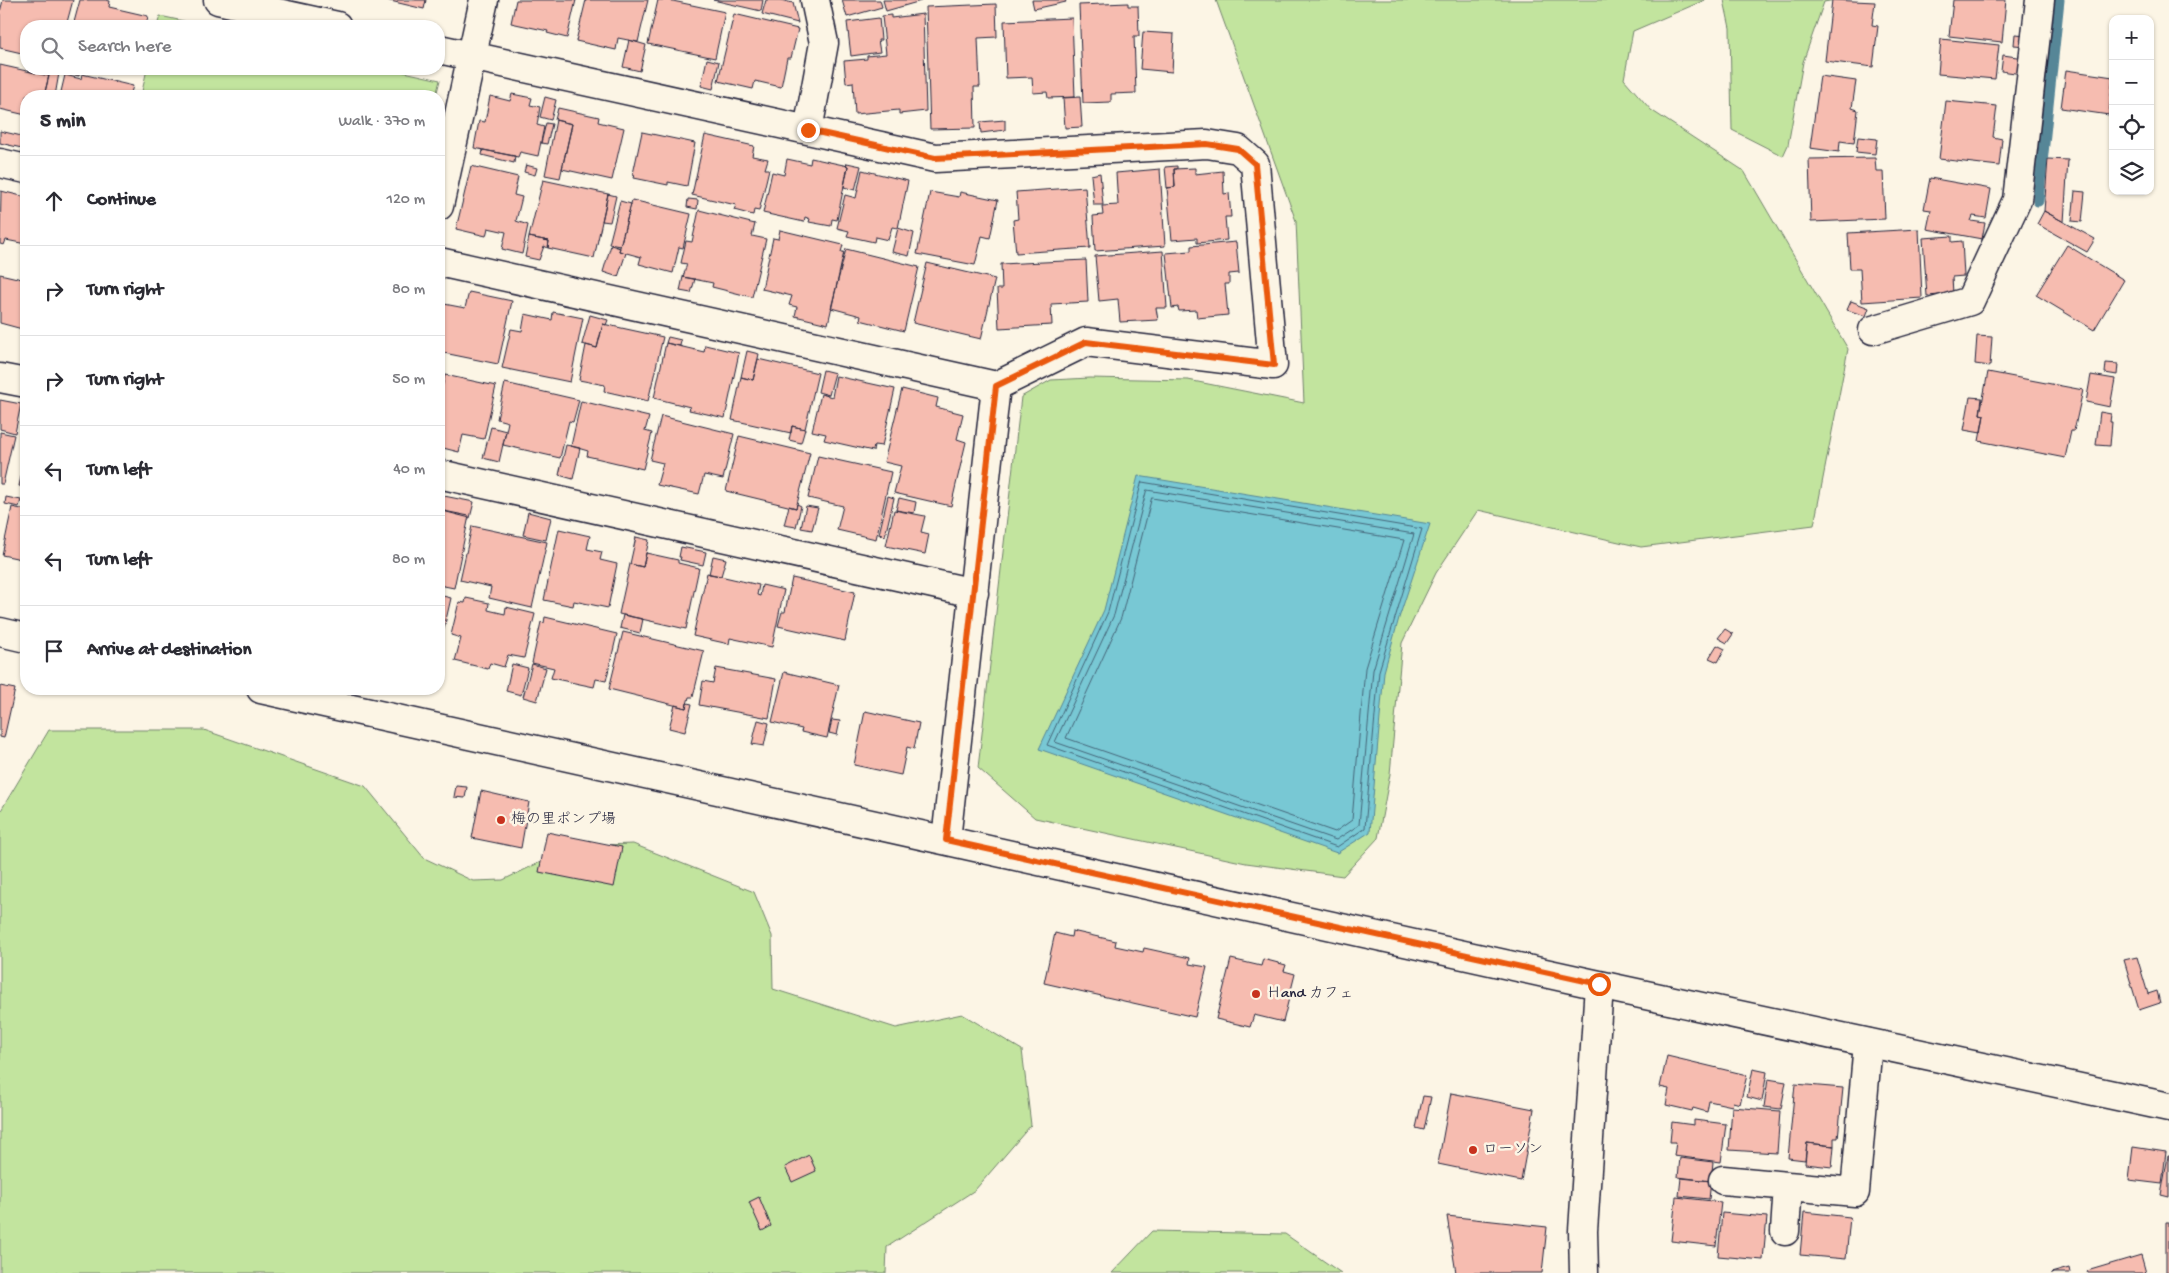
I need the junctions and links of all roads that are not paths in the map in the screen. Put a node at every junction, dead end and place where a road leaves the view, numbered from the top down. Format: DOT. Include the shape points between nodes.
graph roads {
  1 [pos="218,0"];
  2 [pos="484,0"];
  3 [pos="815,0"];
  4 [pos="2040,0"];
  5 [pos="310,20"];
  6 [pos="445,50"];
  7 [pos="472,56"];
  8 [pos="808,130"];
  9 [pos="0,163"];
  10 [pos="20,168"];
  11 [pos="445,179"];
  12 [pos="445,263"];
  13 [pos="1873,330"];
  14 [pos="0,378"];
  15 [pos="20,382"];
  16 [pos="996,386"];
  17 [pos="445,475"];
  18 [pos="974,593"];
  19 [pos="0,632"];
  20 [pos="20,637"];
  21 [pos="318,695"];
  22 [pos="337,697"];
  23 [pos="946,840"];
  24 [pos="1599,984"];
  25 [pos="1868,1042"];
  26 [pos="2169,1107"];
  27 [pos="1724,1180"];
  28 [pos="1788,1186"];
  29 [pos="1785,1230"];
  30 [pos="1584,1273"];
  1 -- 5 [label="street"];
  2 -- 7 [label="street"];
  3 -- 8 [label="street" via="824,43"];
  4 -- 13 [label="street" via="2017,200 1970,301"];
  6 -- 7 [label="street"];
  7 -- 8 [label="street"];
  7 -- 11 [label="street"];
  8 -- 16 [label="street" via="935,158 1207,144 1238,149 1255,164 1274,365 1086,342"];
  9 -- 10 [label="street"];
  12 -- 16 [label="street"];
  14 -- 15 [label="street"];
  16 -- 18 [label="street"];
  17 -- 18 [label="street"];
  18 -- 23 [label="street"];
  19 -- 20 [label="street"];
  21 -- 22 [label="street"];
  22 -- 23 [label="street"];
  23 -- 24 [label="street"];
  24 -- 25 [label="street"];
  24 -- 30 [label="street" via="1582,1230"];
  25 -- 26 [label="street"];
  25 -- 28 [label="street" via="1854,1192"];
  27 -- 28 [label="street"];
  28 -- 29 [label="street"];
}
